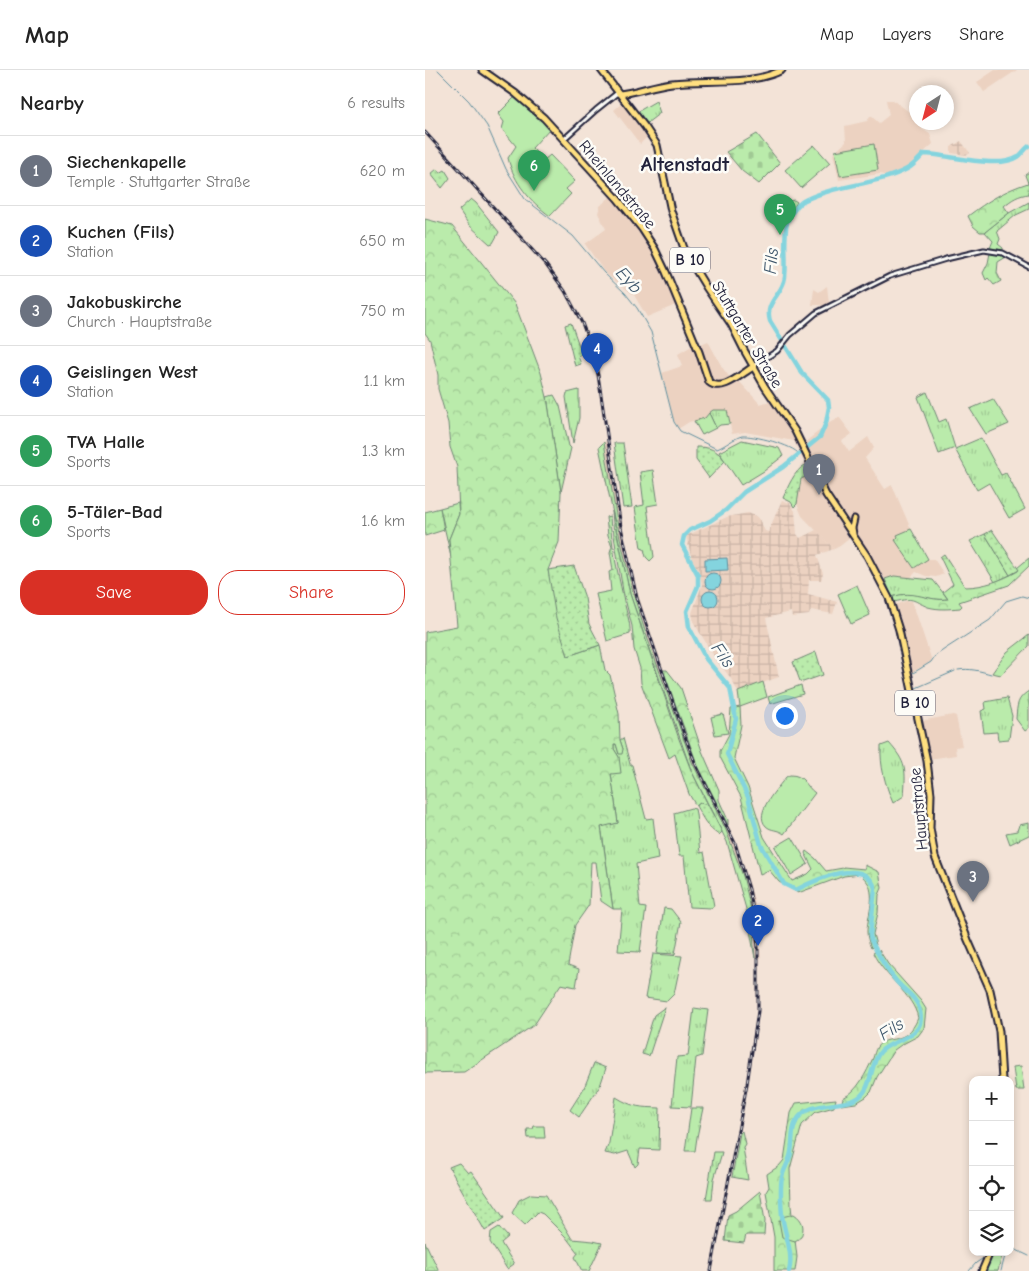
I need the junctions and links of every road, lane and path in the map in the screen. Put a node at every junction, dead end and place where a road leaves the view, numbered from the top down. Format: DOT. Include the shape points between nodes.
graph roads {
  1 [pos="482,70"];
  2 [pos="601,70"];
  3 [pos="782,70"];
  4 [pos="620,94"];
  5 [pos="564,139"];
  6 [pos="1029,267"];
  7 [pos="753,367"];
  8 [pos="854,519"];
  9 [pos="853,535"];
  10 [pos="879,577"];
  11 [pos="1002,1076"];
  12 [pos="989,1256"];
  13 [pos="982,1271"];
  1 -- 5 [label="main road, Rheinlandstraße" via="530,106"];
  2 -- 4 [label="main road, Stuttgarter Straße / B 10"];
  3 -- 4 [label="main road" via="763,78 673,83"];
  4 -- 5 [label="street" via="596,110"];
  4 -- 7 [label="main road, Stuttgarter Straße / B 10" via="657,146 671,211 683,247 731,324"];
  5 -- 7 [label="main road, Rheinlandstraße" via="618,200 652,245 695,341 709,382 713,386 723,385"];
  6 -- 7 [label="street" via="998,251 984,250 890,276 816,313 801,324 777,352"];
  7 -- 9 [label="main road, Stuttgarter Straße / B 10" via="791,424 826,496"];
  8 -- 9 [label="main road"];
  9 -- 10 [label="main road, Stuttgarter Straße / B 10"];
  10 -- 11 [label="main road, Hauptstraße / B 10" via="896,616 923,740 935,857 988,983 995,1011"];
  12 -- 13 [label="main road"];
}
